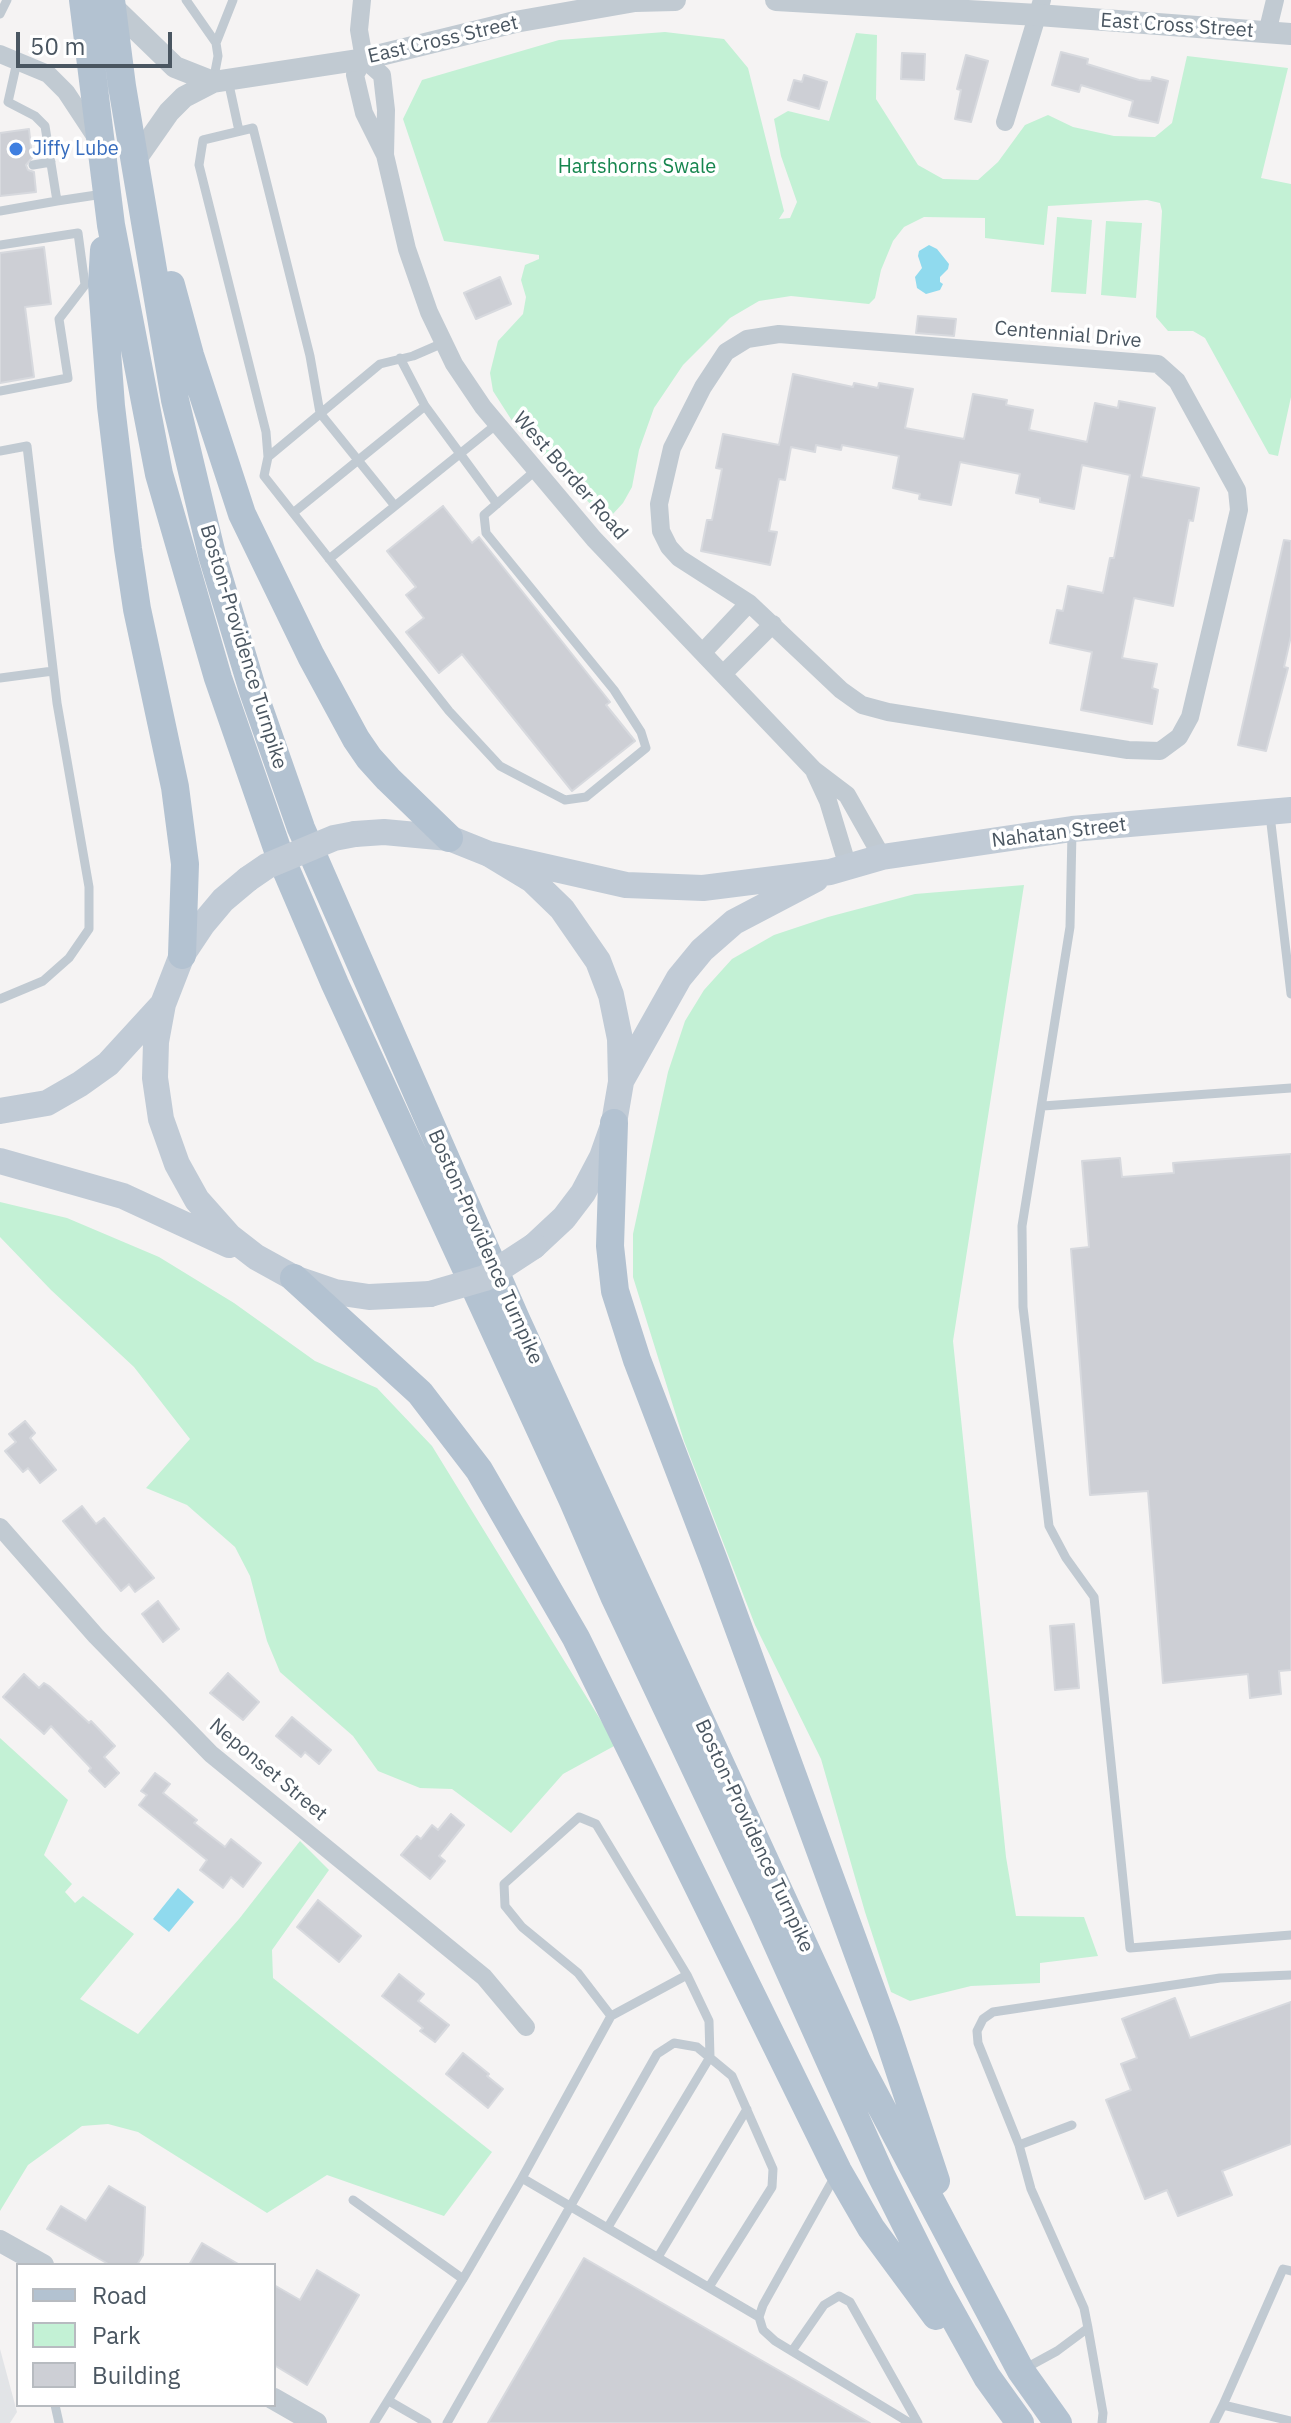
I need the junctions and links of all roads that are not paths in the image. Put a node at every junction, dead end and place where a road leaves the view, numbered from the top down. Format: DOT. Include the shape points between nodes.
graph roads {
  1 [pos="7,0"];
  2 [pos="83,0"];
  3 [pos="186,0"];
  4 [pos="233,0"];
  5 [pos="362,0"];
  6 [pos="675,0"];
  7 [pos="776,0"];
  8 [pos="818,0"];
  9 [pos="1275,0"];
  10 [pos="111,2"];
  11 [pos="580,6"];
  12 [pos="1040,8"];
  13 [pos="0,14"];
  14 [pos="1267,33"];
  15 [pos="1291,34"];
  16 [pos="216,43"];
  17 [pos="9,57"];
  18 [pos="364,59"];
  19 [pos="220,81"];
  20 [pos="4,105"];
  21 [pos="1005,122"];
  22 [pos="239,131"];
  23 [pos="99,142"];
  24 [pos="51,162"];
  25 [pos="134,162"];
  26 [pos="33,165"];
  27 [pos="106,193"];
  28 [pos="57,201"];
  29 [pos="0,211"];
  30 [pos="0,245"];
  31 [pos="94,285"];
  32 [pos="443,343"];
  33 [pos="400,358"];
  34 [pos="0,391"];
  35 [pos="425,406"];
  36 [pos="320,413"];
  37 [pos="497,424"];
  38 [pos="0,451"];
  39 [pos="460,454"];
  40 [pos="268,457"];
  41 [pos="358,461"];
  42 [pos="535,471"];
  43 [pos="497,504"];
  44 [pos="395,506"];
  45 [pos="293,513"];
  46 [pos="329,559"];
  47 [pos="749,603"];
  48 [pos="773,624"];
  49 [pos="703,652"];
  50 [pos="53,671"];
  51 [pos="723,674"];
  52 [pos="0,678"];
  53 [pos="814,770"];
  54 [pos="1280,811"];
  55 [pos="1072,829"];
  56 [pos="449,838"];
  57 [pos="489,854"];
  58 [pos="882,857"];
  59 [pos="839,870"];
  60 [pos="182,955"];
  61 [pos="1291,994"];
  62 [pos="0,999"];
  63 [pos="163,1004"];
  64 [pos="621,1082"];
  65 [pos="1291,1088"];
  66 [pos="1043,1106"];
  67 [pos="0,1111"];
  68 [pos="614,1123"];
  69 [pos="0,1161"];
  70 [pos="256,1257"];
  71 [pos="294,1278"];
  72 [pos="0,1527"];
  73 [pos="1291,1935"];
  74 [pos="687,1975"];
  75 [pos="1291,1975"];
  76 [pos="611,2016"];
  77 [pos="526,2027"];
  78 [pos="710,2057"];
  79 [pos="747,2109"];
  80 [pos="1072,2125"];
  81 [pos="1019,2145"];
  82 [pos="838,2171"];
  83 [pos="522,2178"];
  84 [pos="353,2200"];
  85 [pos="571,2205"];
  86 [pos="608,2227"];
  87 [pos="0,2241"];
  88 [pos="958,2255"];
  89 [pos="658,2257"];
  90 [pos="39,2263"];
  91 [pos="1291,2271"];
  92 [pos="463,2279"];
  93 [pos="709,2287"];
  94 [pos="759,2317"];
  95 [pos="1088,2328"];
  96 [pos="792,2351"];
  97 [pos="1021,2371"];
  98 [pos="987,2377"];
  99 [pos="276,2400"];
  100 [pos="389,2401"];
  101 [pos="1223,2405"];
  102 [pos="1291,2421"];
  103 [pos="316,2423"];
  104 [pos="374,2423"];
  105 [pos="427,2423"];
  106 [pos="447,2423"];
  107 [pos="910,2423"];
  108 [pos="918,2423"];
  109 [pos="1020,2423"];
  110 [pos="1058,2423"];
  111 [pos="1102,2423"];
  112 [pos="1214,2423"];
  1 -- 13 [label="lane"];
  2 -- 23 [label="main road, Boston-Providence Turnpike"];
  3 -- 16 [label="lane"];
  4 -- 16 [label="lane"];
  5 -- 18 [label="street, West Border Road" via="359,30"];
  6 -- 11 [label="street, East Cross Street"];
  7 -- 8 [label="street, East Cross Street"];
  8 -- 12 [label="street, East Cross Street"];
  9 -- 14 [label="street"];
  10 -- 19 [label="street" via="175,67"];
  10 -- 25 [label="main road, Boston-Providence Turnpike"];
  11 -- 18 [label="street, East Cross Street"];
  12 -- 14 [label="street, East Cross Street"];
  12 -- 21 [label="street"];
  14 -- 15 [label="street, East Cross Street"];
  16 -- 19 [label="lane"];
  17 -- 20 [label="lane"];
  17 -- 23 [label="street" via="48,74"];
  18 -- 19 [label="street, East Cross Street"];
  18 -- 32 [label="street, West Border Road" via="355,75 364,113 385,155 407,249"];
  19 -- 22 [label="lane"];
  19 -- 25 [label="street, East Cross Street" via="184,97"];
  20 -- 24 [label="lane" via="35,116 45,126"];
  22 -- 36 [label="lane" via="253,128"];
  22 -- 40 [label="lane" via="203,140 199,165"];
  23 -- 27 [label="main road, Boston-Providence Turnpike"];
  24 -- 26 [label="lane"];
  24 -- 28 [label="lane"];
  25 -- 56 [label="main road" via="190,355 248,527 356,739 388,779"];
  25 -- 88 [label="main road, Boston-Providence Turnpike" via="175,400 212,555 301,828 516,1319 858,2063"];
  27 -- 28 [label="lane"];
  27 -- 31 [label="main road"];
  27 -- 98 [label="main road, Boston-Providence Turnpike" via="163,487 218,678 278,851 881,2175"];
  28 -- 29 [label="lane"];
  30 -- 31 [label="lane" via="78,233"];
  31 -- 34 [label="lane" via="59,319 68,378"];
  31 -- 60 [label="main road" via="137,609 175,787 185,864"];
  32 -- 33 [label="lane"];
  32 -- 37 [label="street, West Border Road"];
  33 -- 35 [label="lane"];
  33 -- 36 [label="lane" via="380,364"];
  35 -- 39 [label="lane"];
  35 -- 41 [label="lane"];
  36 -- 40 [label="lane"];
  36 -- 41 [label="lane"];
  37 -- 39 [label="lane"];
  37 -- 42 [label="street, West Border Road"];
  38 -- 50 [label="lane" via="27,446"];
  39 -- 43 [label="lane"];
  39 -- 44 [label="lane"];
  40 -- 45 [label="lane" via="264,476"];
  41 -- 44 [label="lane"];
  41 -- 45 [label="lane"];
  42 -- 43 [label="lane"];
  42 -- 49 [label="street, West Border Road"];
  43 -- 46 [label="lane" via="484,515 486,533 614,690 646,748 586,797 565,800 500,766 449,711"];
  44 -- 46 [label="lane"];
  45 -- 46 [label="lane"];
  47 -- 48 [label="street, Centennial Drive"];
  47 -- 48 [label="street, Centennial Drive" via="669,547 661,531 659,504 672,448 703,387 726,352 747,339 779,334 1158,364 1177,381 1237,490 1239,510 1190,717 1179,737 1160,751 862,705"];
  47 -- 49 [label="street"];
  48 -- 51 [label="street"];
  49 -- 51 [label="street, West Border Road"];
  50 -- 52 [label="lane"];
  50 -- 62 [label="lane" via="89,887 89,929 69,958 43,981"];
  51 -- 53 [label="street, West Border Road"];
  53 -- 58 [label="street" via="847,795"];
  53 -- 59 [label="street" via="828,801"];
  54 -- 55 [label="main road, Nahatan Street"];
  54 -- 61 [label="lane"];
  55 -- 58 [label="main road, Nahatan Street"];
  55 -- 66 [label="lane" via="1070,927"];
  56 -- 57 [label="main road"];
  56 -- 60 [label="main road, bridge" via="355,834 267,866 223,900"];
  57 -- 59 [label="main road, Nahatan Street" via="660,888 703,888"];
  57 -- 64 [label="main road" via="532,880 562,909 598,961 620,1039"];
  58 -- 59 [label="main road, Nahatan Street"];
  59 -- 64 [label="main road, Nahatan Street" via="734,922 702,950 679,978"];
  60 -- 63 [label="main road"];
  63 -- 67 [label="main road" via="108,1064 80,1084 47,1103"];
  63 -- 70 [label="main road" via="155,1078 166,1137 197,1200"];
  64 -- 68 [label="main road"];
  65 -- 66 [label="lane"];
  66 -- 73 [label="lane" via="1022,1226 1024,1322 1049,1526 1094,1597 1130,1948"];
  68 -- 71 [label="main road, bridge" via="602,1157 564,1218 534,1246 485,1278 430,1294 369,1297"];
  68 -- 88 [label="main road" via="610,1246 619,1304 886,2030"];
  69 -- 70 [label="main road" via="123,1196"];
  70 -- 71 [label="main road"];
  71 -- 82 [label="main road" via="420,1393 479,1470 590,1665"];
  72 -- 77 [label="street, Neponset Street" via="211,1754 484,1977"];
  74 -- 76 [label="lane"];
  74 -- 76 [label="lane" via="596,1824 579,1817 504,1884 505,1906 578,1973"];
  74 -- 78 [label="lane" via="709,2021"];
  75 -- 81 [label="lane" via="1220,1978 993,2012 977,2031 978,2043"];
  76 -- 83 [label="lane"];
  78 -- 79 [label="lane" via="732,2076"];
  78 -- 85 [label="lane" via="697,2047 674,2043 657,2054"];
  78 -- 86 [label="lane"];
  79 -- 89 [label="lane"];
  79 -- 93 [label="lane" via="773,2169 772,2187"];
  80 -- 81 [label="lane"];
  81 -- 95 [label="lane" via="1031,2189"];
  82 -- 94 [label="lane"];
  82 -- 98 [label="main road" via="871,2228"];
  83 -- 85 [label="lane"];
  83 -- 92 [label="lane"];
  84 -- 92 [label="lane"];
  85 -- 86 [label="lane"];
  85 -- 106 [label="lane"];
  86 -- 89 [label="lane"];
  87 -- 90 [label="street"];
  88 -- 97 [label="main road, Boston-Providence Turnpike"];
  89 -- 93 [label="lane"];
  91 -- 101 [label="lane" via="1283,2269"];
  92 -- 100 [label="lane"];
  93 -- 94 [label="lane"];
  94 -- 96 [label="lane" via="763,2330"];
  95 -- 97 [label="lane"];
  95 -- 111 [label="lane"];
  96 -- 107 [label="lane"];
  96 -- 108 [label="lane" via="824,2305 839,2296 850,2302"];
  97 -- 110 [label="main road, Boston-Providence Turnpike"];
  98 -- 109 [label="main road, Boston-Providence Turnpike"];
  99 -- 103 [label="street"];
  100 -- 104 [label="lane"];
  100 -- 105 [label="lane"];
  101 -- 102 [label="lane"];
  101 -- 112 [label="lane"];
}
